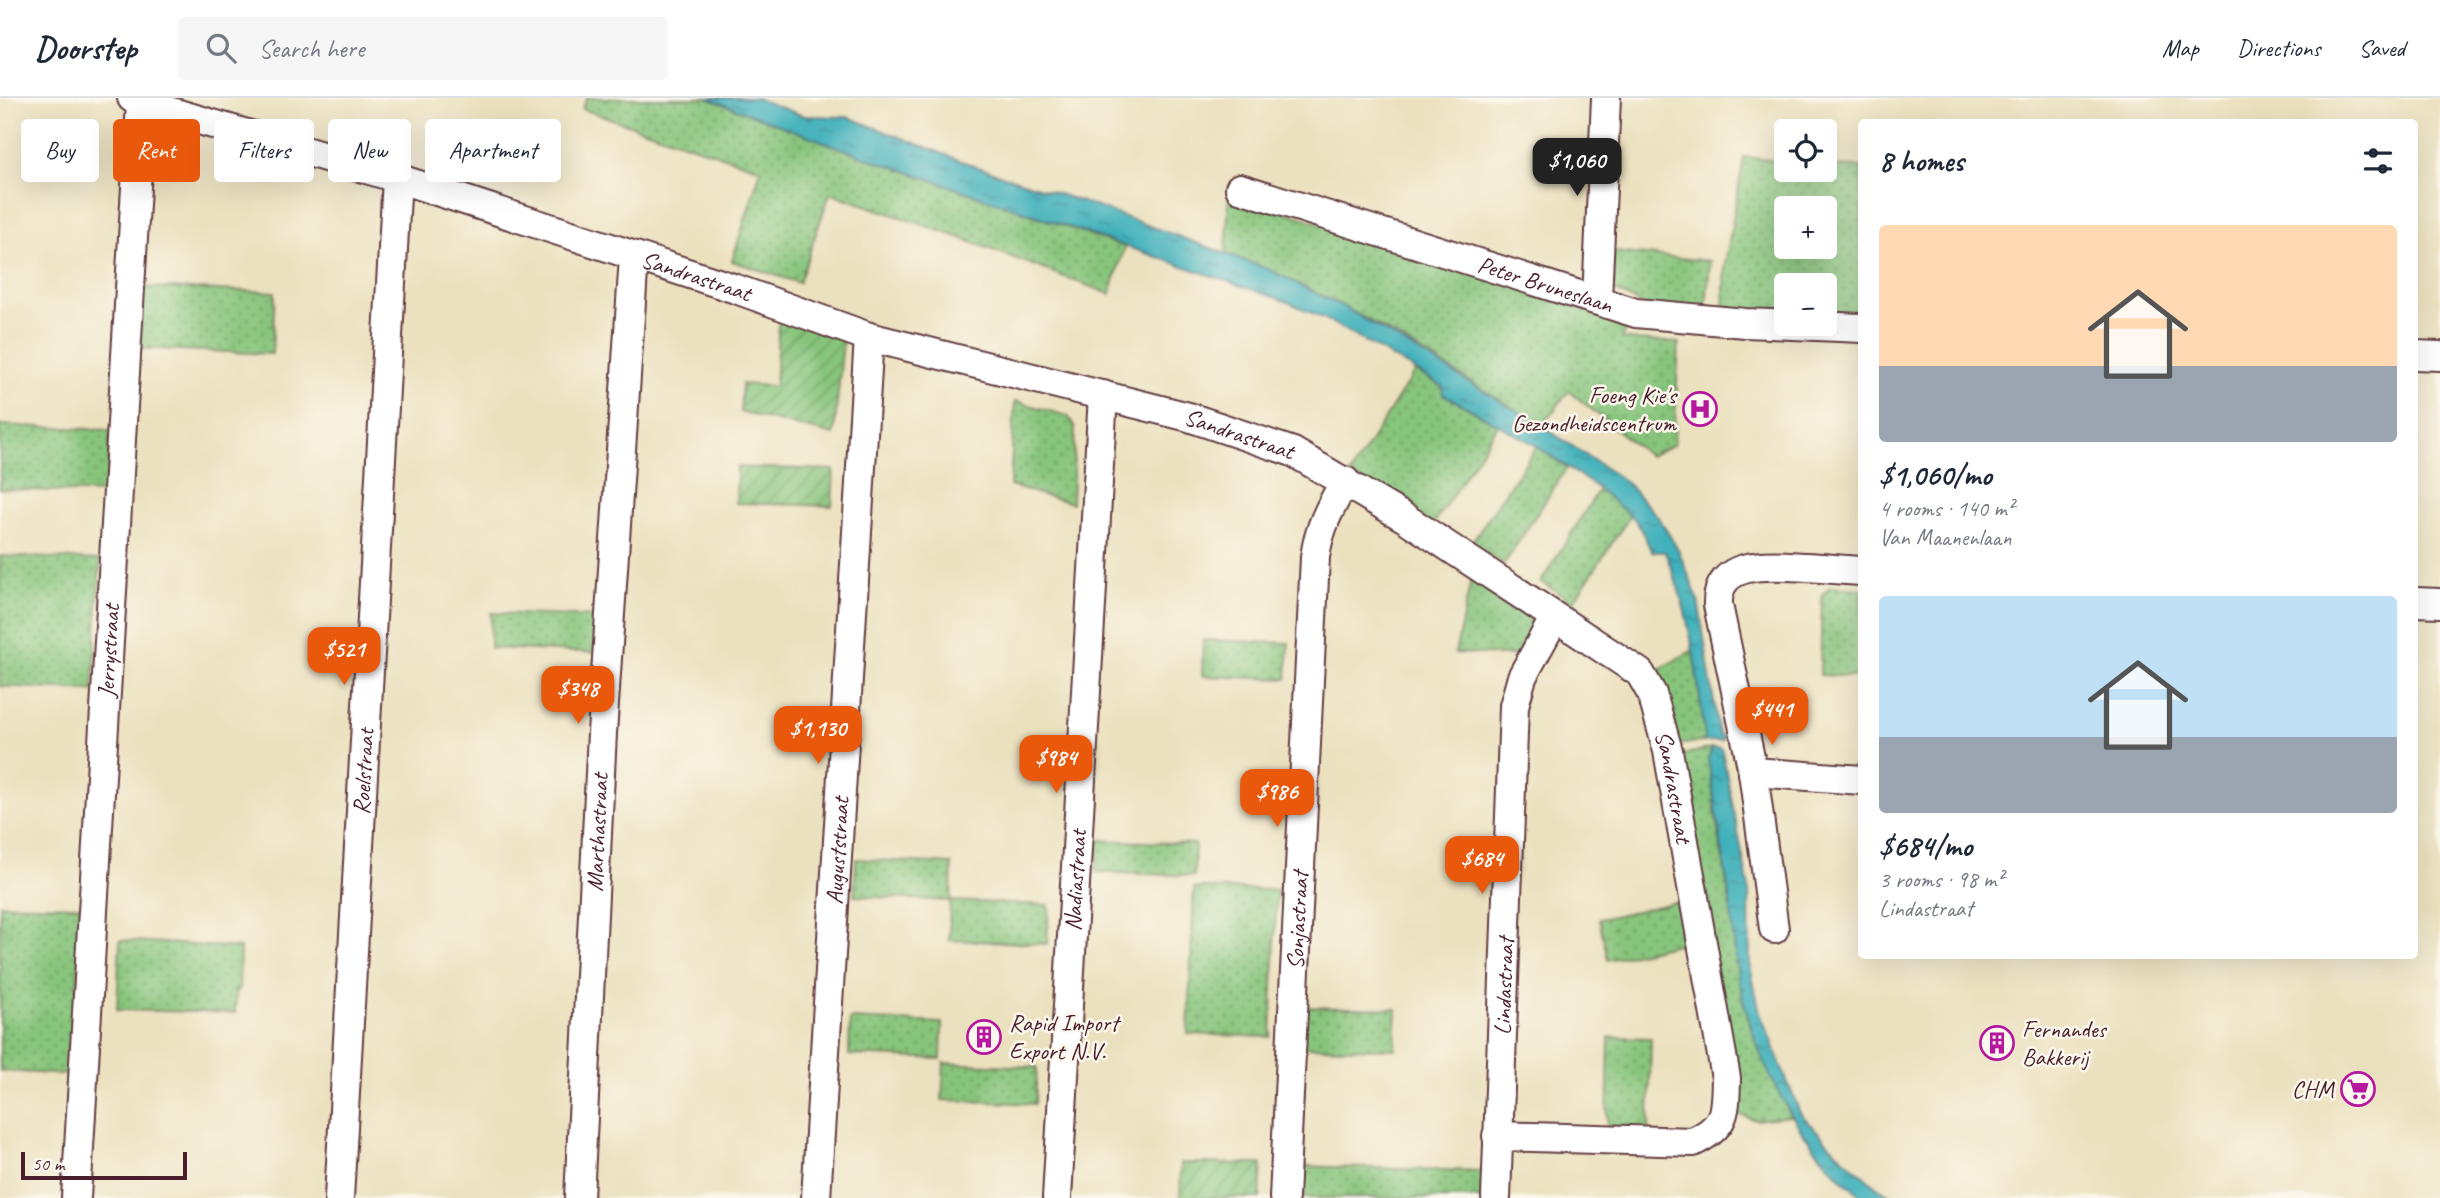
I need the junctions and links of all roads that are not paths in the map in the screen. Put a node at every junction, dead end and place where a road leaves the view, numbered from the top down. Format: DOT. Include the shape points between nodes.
graph roads {
  1 [pos="1606,98"];
  2 [pos="136,100"];
  3 [pos="328,157"];
  4 [pos="397,182"];
  5 [pos="409,182"];
  6 [pos="1240,188"];
  7 [pos="634,257"];
  8 [pos="1597,300"];
  9 [pos="1858,328"];
  10 [pos="869,337"];
  11 [pos="2418,355"];
  12 [pos="2440,356"];
  13 [pos="1103,395"];
  14 [pos="1345,481"];
  15 [pos="1858,571"];
  16 [pos="2418,603"];
  17 [pos="2440,603"];
  18 [pos="1555,617"];
  19 [pos="1753,772"];
  20 [pos="1858,780"];
  21 [pos="1774,929"];
  22 [pos="1497,1136"];
  23 [pos="76,1198"];
  24 [pos="339,1198"];
  25 [pos="579,1198"];
  26 [pos="817,1198"];
  27 [pos="1057,1198"];
  28 [pos="1284,1198"];
  29 [pos="1496,1198"];
  1 -- 8 [label="street"];
  2 -- 3 [label="street, Sandrastraat"];
  2 -- 23 [label="street, Jerrystraat"];
  4 -- 24 [label="street, Roelstraat"];
  5 -- 7 [label="street, Sandrastraat"];
  6 -- 8 [label="street, Peter Bruneslaan"];
  7 -- 10 [label="street, Sandrastraat"];
  7 -- 25 [label="street, Marthastraat" via="602,733"];
  8 -- 9 [label="street, Peter Bruneslaan" via="1636,313"];
  10 -- 13 [label="street, Sandrastraat"];
  10 -- 26 [label="street, Auguststraat"];
  11 -- 12 [label="street"];
  13 -- 14 [label="street, Sandrastraat" via="1189,417 1293,452"];
  13 -- 27 [label="street, Nadiastraat"];
  14 -- 18 [label="street, Sandrastraat"];
  14 -- 28 [label="street, Sonjastraat" via="1325,516 1315,557"];
  15 -- 19 [label="street" via="1766,565 1748,567 1723,582 1718,594 1721,618"];
  16 -- 17 [label="street"];
  18 -- 22 [label="street, Lindastraat" via="1522,677 1514,706"];
  18 -- 22 [label="street, Sandrastraat" via="1640,673 1652,694 1668,751 1726,1077 1725,1112 1712,1133 1693,1142"];
  19 -- 20 [label="street"];
  19 -- 21 [label="street"];
  22 -- 29 [label="street, Lindastraat"];
}
